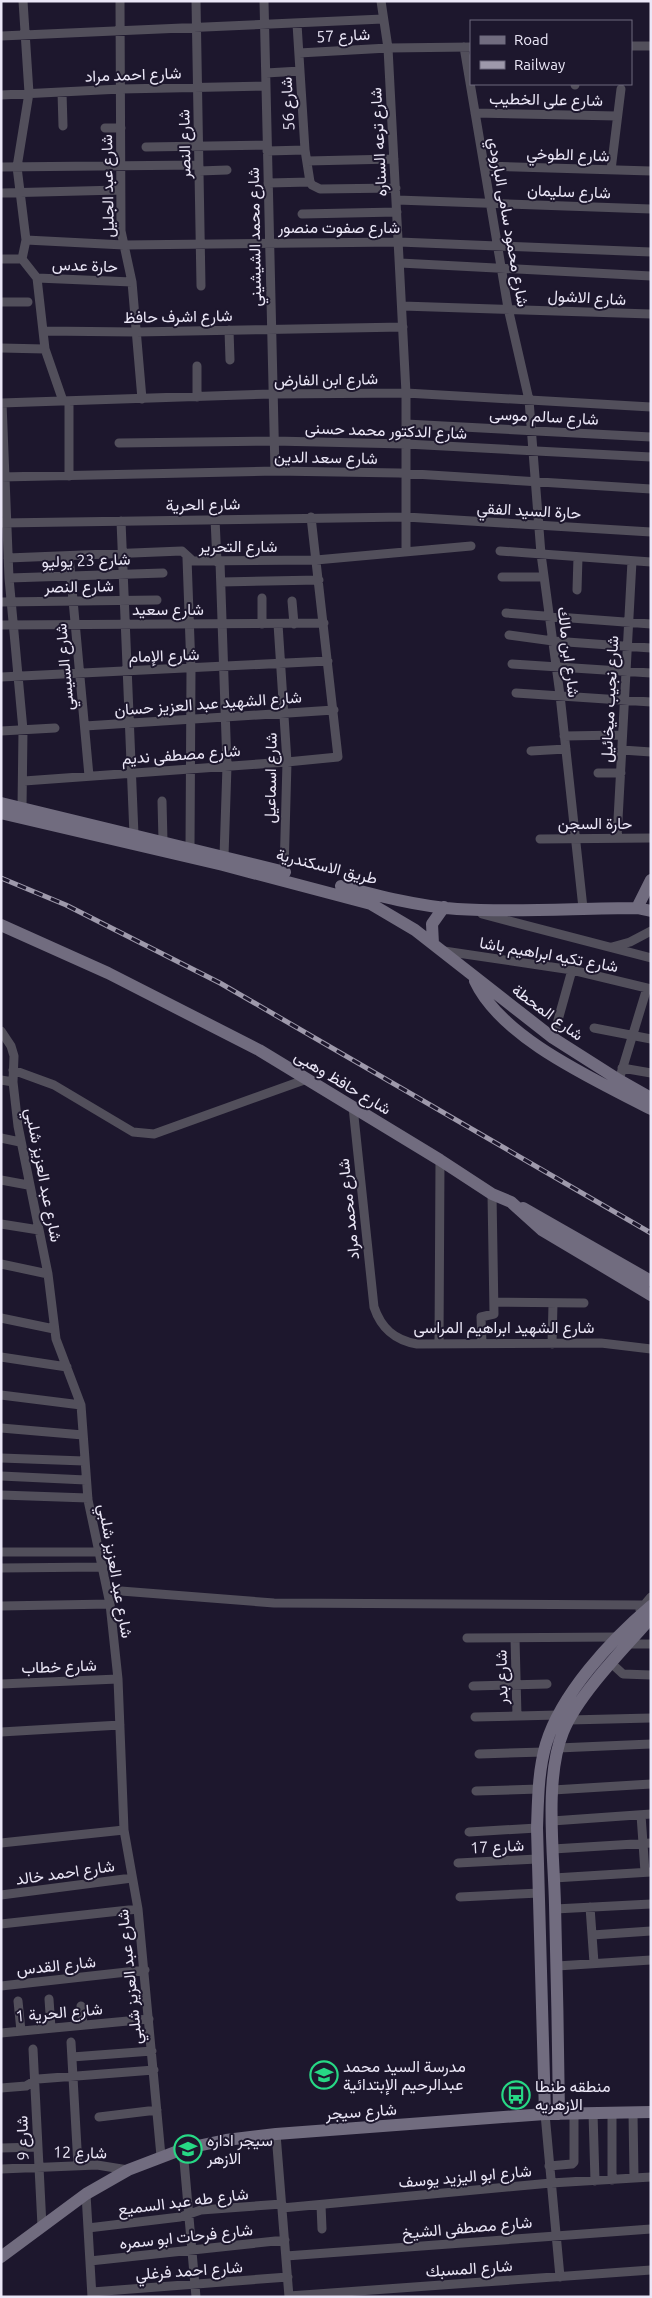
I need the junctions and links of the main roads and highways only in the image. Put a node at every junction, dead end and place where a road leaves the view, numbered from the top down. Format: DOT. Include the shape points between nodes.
graph roads {
  1 [pos="1,803"];
  2 [pos="1,813"];
  3 [pos="651,880"];
  4 [pos="444,908"];
  5 [pos="637,908"];
  6 [pos="651,911"];
  7 [pos="1,925"];
  8 [pos="437,947"];
  9 [pos="472,975"];
  10 [pos="649,1094"];
  11 [pos="651,1109"];
  12 [pos="511,1202"];
  13 [pos="651,1281"];
  14 [pos="651,1295"];
  15 [pos="647,1606"];
  16 [pos="651,1618"];
  17 [pos="642,1625"];
  18 [pos="623,1640"];
  19 [pos="563,1717"];
  20 [pos="556,1931"];
  21 [pos="540,1932"];
  22 [pos="651,2112"];
  23 [pos="545,2114"];
  24 [pos="558,2114"];
  25 [pos="1,2257"];
  1 -- 4 [label="main road, طريق الاسكندرية" via="396,900"];
  2 -- 8 [label="main road, طريق الاسكندرية" via="355,899 401,920"];
  3 -- 5 [label="main road"];
  4 -- 5 [label="main road, طريق الاسكندرية"];
  4 -- 8 [label="main road" via="432,924"];
  5 -- 6 [label="main road, طريق الاسكندرية"];
  7 -- 12 [label="main road, شارع حافظ وهبى" via="116,977 259,1050 492,1194"];
  8 -- 9 [label="main road, شارع المحطة"];
  9 -- 10 [label="main road, شارع المحطة" via="553,1038 620,1074"];
  9 -- 11 [label="main road" via="493,1008 521,1033 566,1063"];
  12 -- 13 [label="main road" via="540,1215"];
  12 -- 14 [label="main road, شارع حافظ وهبى" via="542,1230"];
  15 -- 17 [label="main road"];
  16 -- 17 [label="main road"];
  17 -- 18 [label="main road"];
  18 -- 19 [label="main road" via="611,1663"];
  18 -- 19 [label="main road" via="564,1705"];
  19 -- 20 [label="main road" via="553,1790"];
  19 -- 21 [label="main road" via="544,1752 539,1789"];
  20 -- 21 [label="main road"];
  20 -- 24 [label="main road"];
  21 -- 23 [label="main road"];
  22 -- 24 [label="main road, شارع سيجر"];
  23 -- 24 [label="main road, شارع سيجر"];
  23 -- 25 [label="main road, شارع سيجر" via="276,2134 183,2148 128,2170 86,2194"];
}
